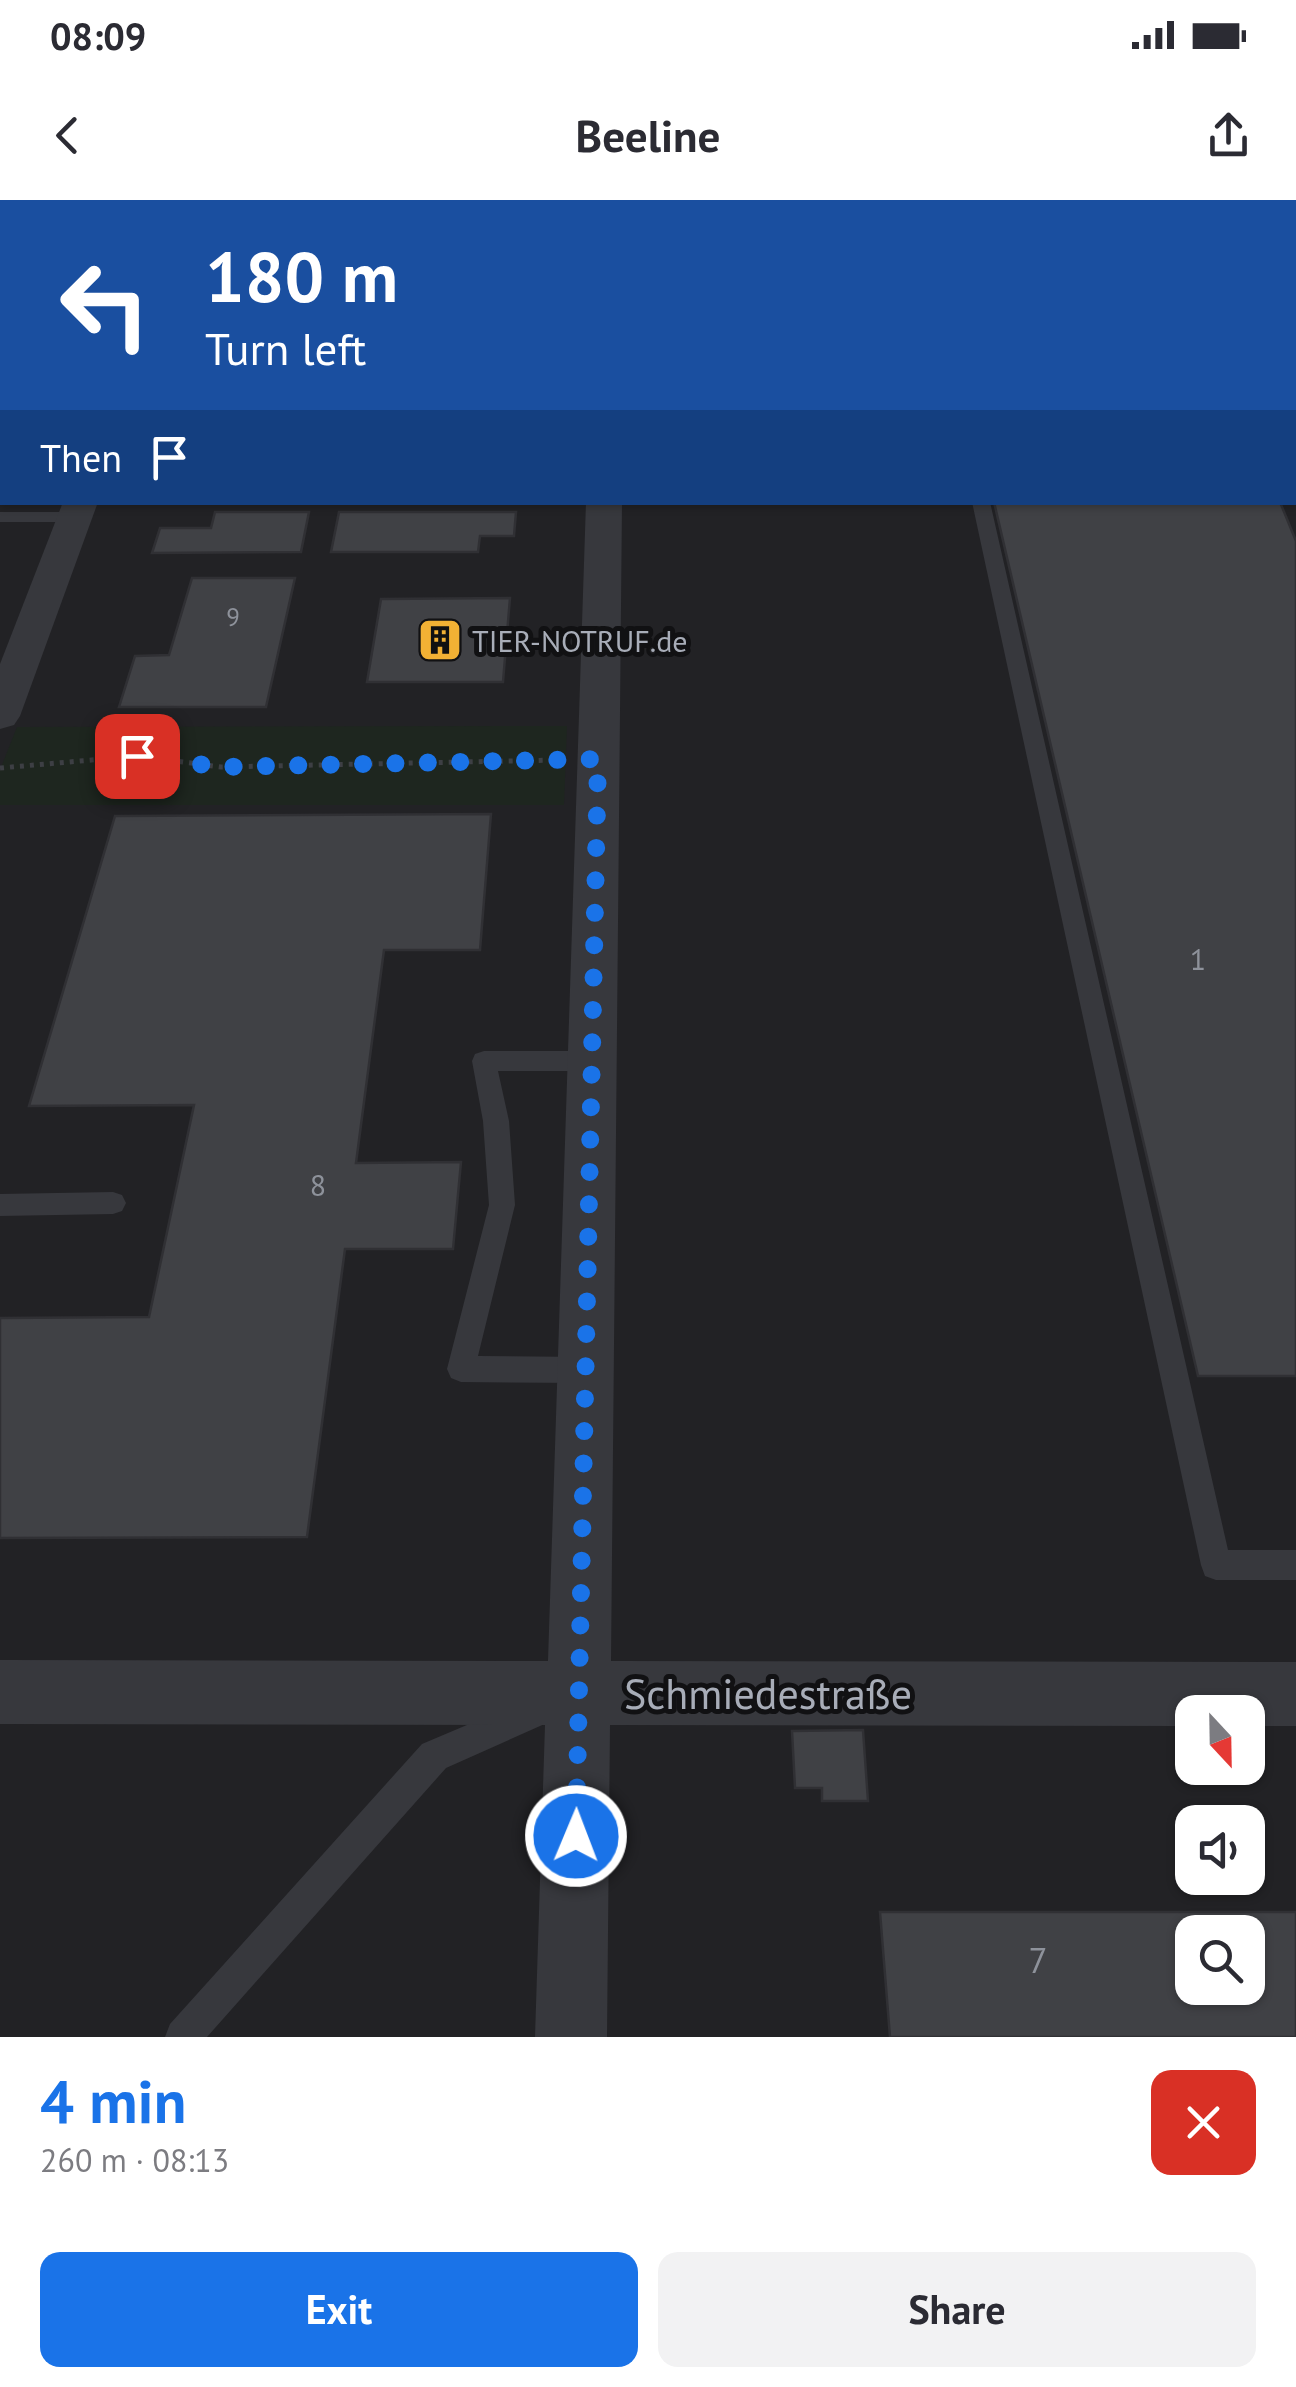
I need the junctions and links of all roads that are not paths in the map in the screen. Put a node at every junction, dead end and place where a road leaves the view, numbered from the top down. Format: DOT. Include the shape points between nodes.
graph roads {
  1 [pos="604,505"];
  2 [pos="982,505"];
  3 [pos="78,510"];
  4 [pos="12,512"];
  5 [pos="0,716"];
  6 [pos="592,1061"];
  7 [pos="112,1203"];
  8 [pos="0,1205"];
  9 [pos="586,1370"];
  10 [pos="1296,1565"];
  11 [pos="0,1692"];
  12 [pos="579,1693"];
  13 [pos="1296,1694"];
  14 [pos="183,2037"];
  15 [pos="571,2037"];
  1 -- 6 [label="street"];
  2 -- 10 [label="lane" via="1216,1566"];
  3 -- 4 [label="lane"];
  3 -- 5 [label="street"];
  6 -- 9 [label="street"];
  6 -- 9 [label="lane" via="484,1061 502,1204 460,1369"];
  7 -- 8 [label="lane"];
  9 -- 12 [label="street"];
  11 -- 12 [label="street, Schmiedestraße"];
  12 -- 13 [label="street, Schmiedestraße"];
  12 -- 14 [label="lane" via="434,1756"];
  12 -- 15 [label="street"];
}
